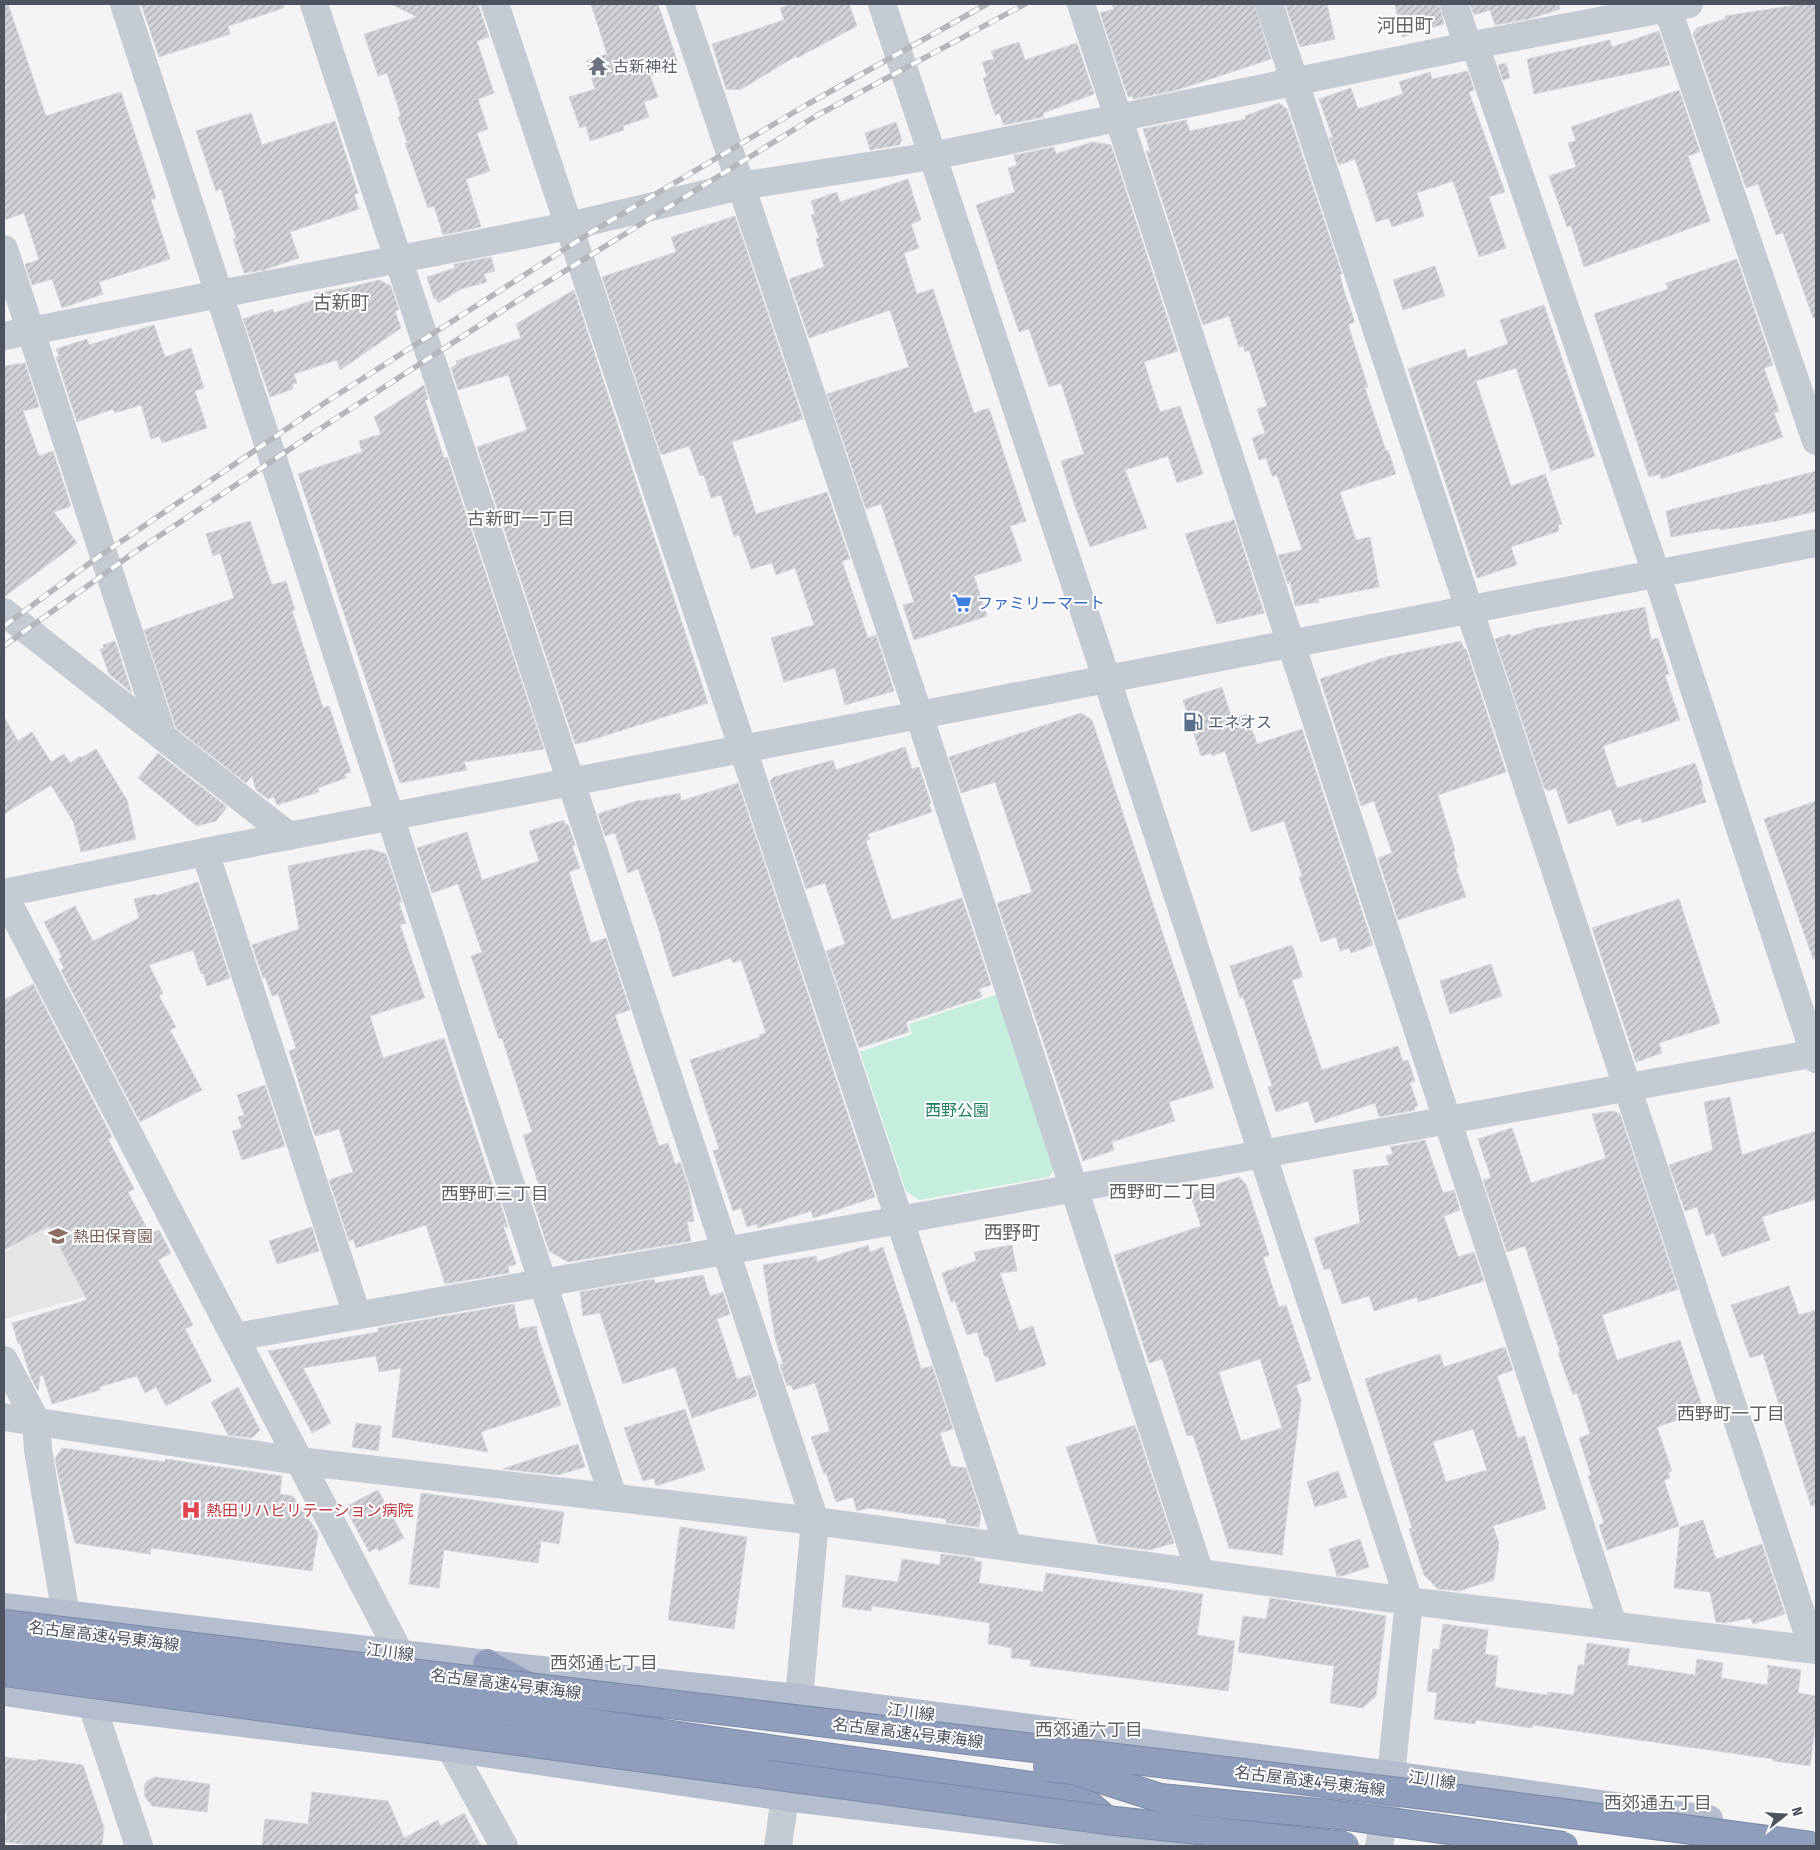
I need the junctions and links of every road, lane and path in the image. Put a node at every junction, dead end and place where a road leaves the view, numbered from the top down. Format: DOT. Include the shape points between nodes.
graph roads {
  1 [pos="124,4"];
  2 [pos="314,4"];
  3 [pos="495,4"];
  4 [pos="680,4"];
  5 [pos="882,4"];
  6 [pos="1081,4"];
  7 [pos="1269,4"];
  8 [pos="1454,4"];
  9 [pos="1665,6"];
  10 [pos="1472,46"];
  11 [pos="1296,82"];
  12 [pos="1118,117"];
  13 [pos="932,156"];
  14 [pos="740,186"];
  15 [pos="569,226"];
  16 [pos="4,249"];
  17 [pos="398,260"];
  18 [pos="219,294"];
  19 [pos="32,331"];
  20 [pos="4,336"];
  21 [pos="1816,441"];
  22 [pos="1816,543"];
  23 [pos="1656,573"];
  24 [pos="1470,609"];
  25 [pos="4,612"];
  26 [pos="1291,643"];
  27 [pos="1107,680"];
  28 [pos="919,716"];
  29 [pos="163,737"];
  30 [pos="744,749"];
  31 [pos="572,782"];
  32 [pos="390,816"];
  33 [pos="289,836"];
  34 [pos="206,852"];
  35 [pos="4,894"];
  36 [pos="1816,1055"];
  37 [pos="1628,1087"];
  38 [pos="1447,1120"];
  39 [pos="1262,1153"];
  40 [pos="1074,1188"];
  41 [pos="900,1220"];
  42 [pos="726,1250"];
  43 [pos="543,1282"];
  44 [pos="358,1315"];
  45 [pos="235,1337"];
  46 [pos="4,1360"];
  47 [pos="4,1417"];
  48 [pos="36,1421"];
  49 [pos="299,1461"];
  50 [pos="613,1497"];
  51 [pos="815,1521"];
  52 [pos="1008,1546"];
  53 [pos="1200,1573"];
  54 [pos="1410,1601"];
  55 [pos="4,1607"];
  56 [pos="66,1615"];
  57 [pos="4,1624"];
  58 [pos="1613,1626"];
  59 [pos="1815,1650"];
  60 [pos="400,1653"];
  61 [pos="6,1657"];
  62 [pos="487,1664"];
  63 [pos="4,1692"];
  64 [pos="798,1698"];
  65 [pos="92,1705"];
  66 [pos="450,1748"];
  67 [pos="1391,1774"];
  68 [pos="785,1797"];
  69 [pos="1816,1834"];
  70 [pos="139,1846"];
  71 [pos="504,1846"];
  72 [pos="778,1846"];
  73 [pos="1192,1846"];
  74 [pos="1346,1846"];
  75 [pos="1379,1846"];
  76 [pos="1564,1846"];
  77 [pos="1812,1846"];
  1 -- 18 [label="street"];
  2 -- 17 [label="street"];
  3 -- 15 [label="street"];
  4 -- 14 [label="street"];
  5 -- 13 [label="street"];
  6 -- 12 [label="street"];
  7 -- 11 [label="street"];
  8 -- 10 [label="street"];
  9 -- 10 [label="street"];
  9 -- 21 [label="street"];
  10 -- 11 [label="street"];
  10 -- 23 [label="street"];
  11 -- 12 [label="street"];
  11 -- 24 [label="street"];
  12 -- 13 [label="street"];
  12 -- 26 [label="street"];
  13 -- 14 [label="street"];
  13 -- 27 [label="street"];
  14 -- 15 [label="street"];
  14 -- 28 [label="street"];
  15 -- 17 [label="street"];
  15 -- 30 [label="street"];
  16 -- 19 [label="street"];
  17 -- 18 [label="street"];
  17 -- 31 [label="street"];
  18 -- 19 [label="street"];
  18 -- 32 [label="street"];
  19 -- 20 [label="street"];
  19 -- 29 [label="street"];
  22 -- 23 [label="street"];
  23 -- 24 [label="street"];
  23 -- 36 [label="street"];
  24 -- 26 [label="street"];
  24 -- 37 [label="street"];
  25 -- 29 [label="street"];
  26 -- 27 [label="street"];
  26 -- 38 [label="street"];
  27 -- 28 [label="street"];
  27 -- 39 [label="street"];
  28 -- 30 [label="street"];
  28 -- 40 [label="street"];
  29 -- 33 [label="street"];
  30 -- 31 [label="street"];
  30 -- 41 [label="street"];
  31 -- 32 [label="street"];
  31 -- 42 [label="street"];
  32 -- 33 [label="street"];
  32 -- 43 [label="street"];
  33 -- 34 [label="street"];
  34 -- 35 [label="street"];
  34 -- 44 [label="street"];
  35 -- 45 [label="street"];
  36 -- 37 [label="street"];
  37 -- 38 [label="street"];
  37 -- 59 [label="street"];
  38 -- 39 [label="street"];
  38 -- 58 [label="street"];
  39 -- 40 [label="street"];
  39 -- 54 [label="street"];
  40 -- 41 [label="street"];
  40 -- 53 [label="street"];
  41 -- 42 [label="street"];
  41 -- 52 [label="street"];
  42 -- 43 [label="street"];
  42 -- 51 [label="street"];
  43 -- 44 [label="street"];
  43 -- 50 [label="street"];
  44 -- 45 [label="street"];
  45 -- 49 [label="street"];
  46 -- 48 [label="street"];
  47 -- 48 [label="street"];
  48 -- 49 [label="street"];
  48 -- 56 [label="street"];
  49 -- 50 [label="street"];
  49 -- 60 [label="street"];
  50 -- 51 [label="street"];
  51 -- 52 [label="street"];
  51 -- 64 [label="street"];
  52 -- 53 [label="street"];
  53 -- 54 [label="street"];
  54 -- 58 [label="street"];
  54 -- 67 [label="street"];
  55 -- 56 [label="main road, 江川線"];
  56 -- 60 [label="main road, 江川線"];
  57 -- 77 [label="highway, 名古屋高速4号東海線, bridge" via="1448,1798"];
  58 -- 59 [label="street"];
  60 -- 62 [label="main road, 江川線"];
  60 -- 66 [label="street"];
  61 -- 74 [label="highway, bridge" via="1106,1820"];
  62 -- 64 [label="main road, 江川線"];
  62 -- 76 [label="highway, bridge" via="546,1696 648,1718 1073,1770 1160,1798 1340,1815"];
  63 -- 65 [label="main road"];
  64 -- 67 [label="main road, 江川線"];
  65 -- 66 [label="main road"];
  65 -- 70 [label="street"];
  66 -- 68 [label="main road"];
  66 -- 71 [label="street"];
  67 -- 69 [label="main road, 江川線"];
  67 -- 75 [label="street"];
  68 -- 72 [label="street"];
  68 -- 73 [label="main road"];
}
